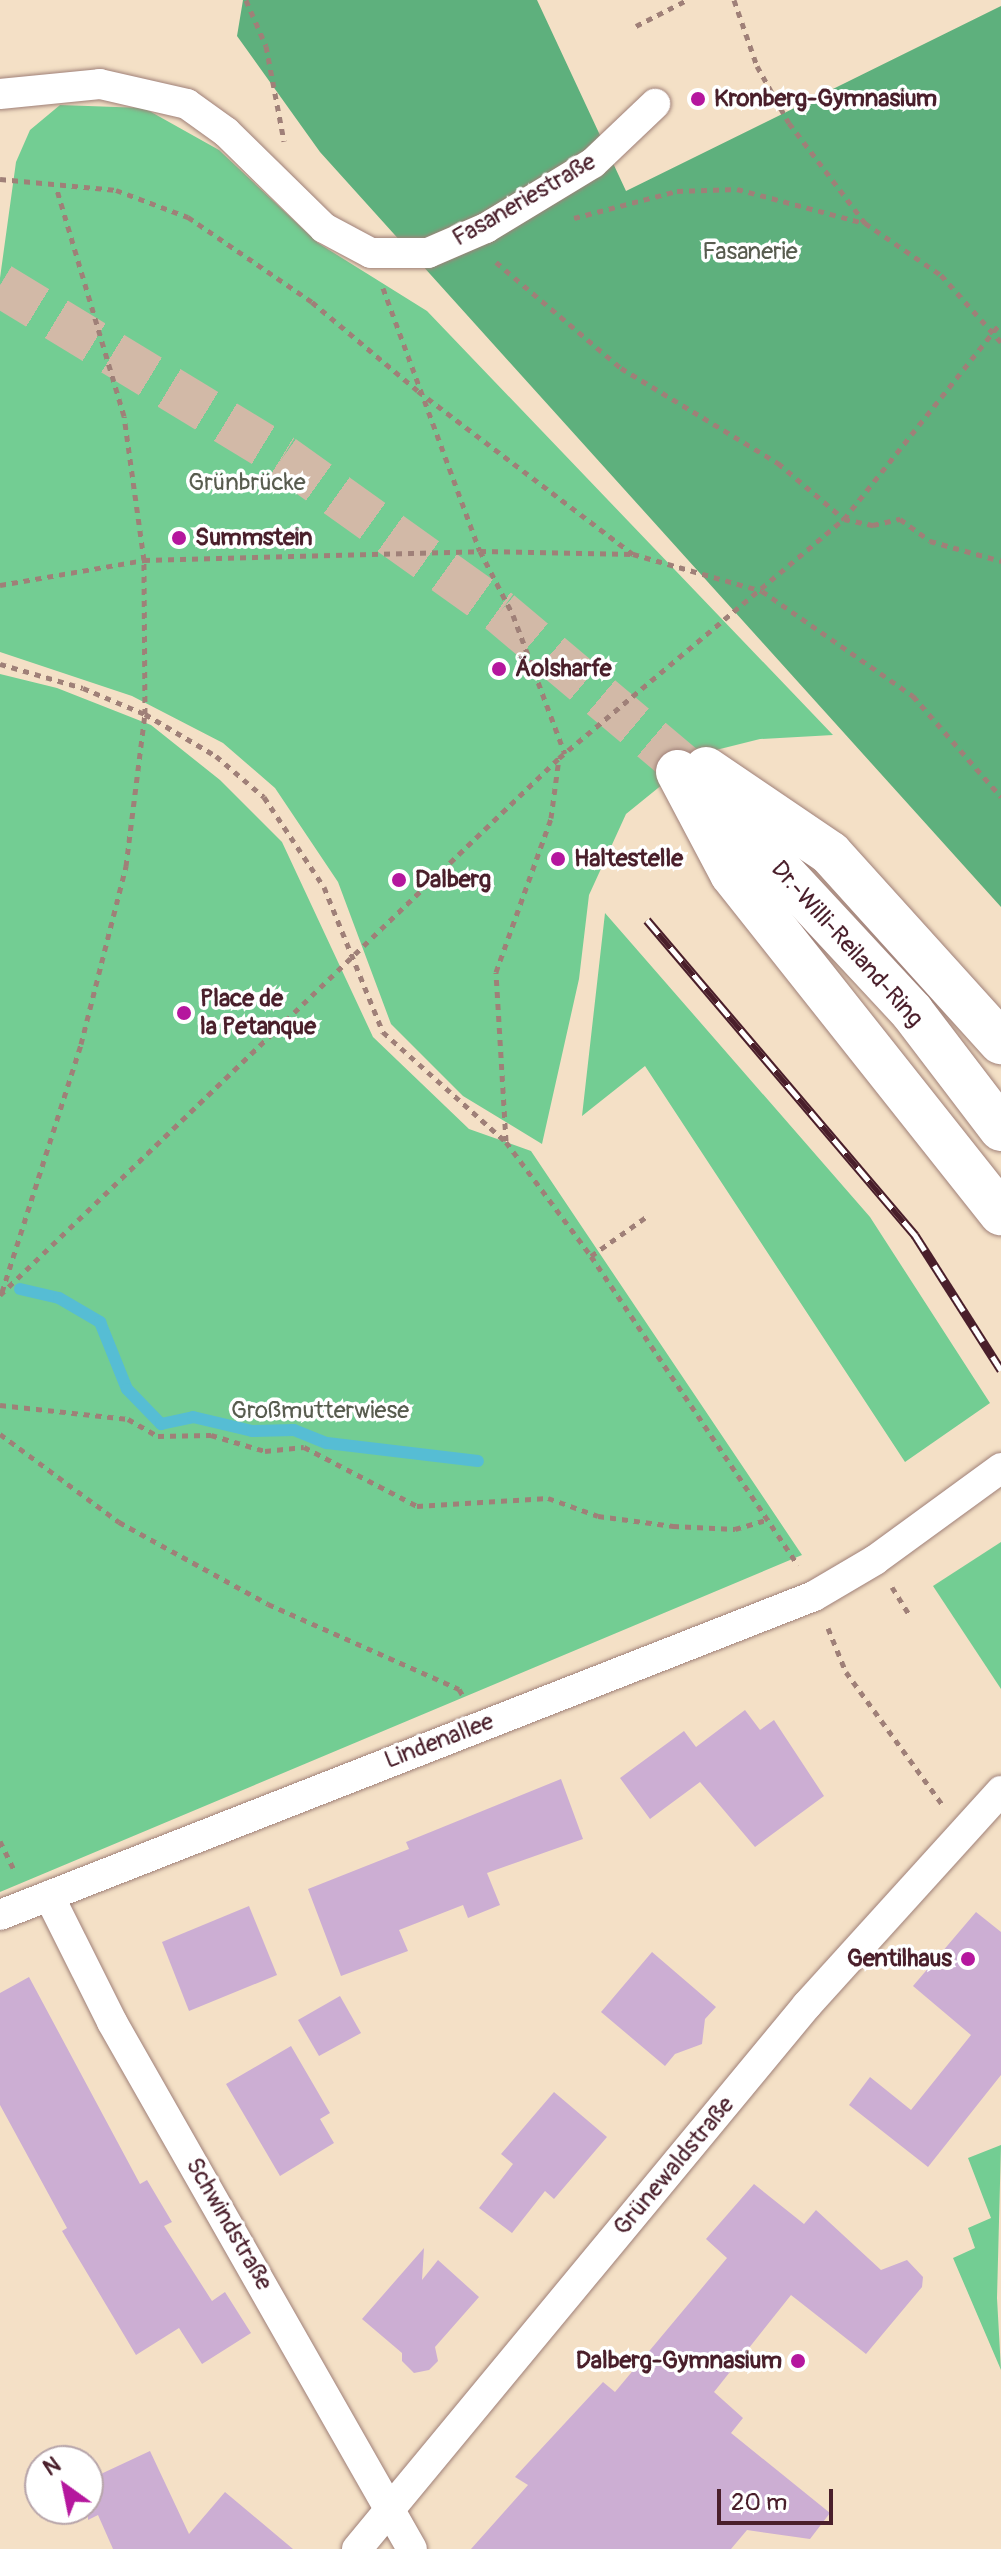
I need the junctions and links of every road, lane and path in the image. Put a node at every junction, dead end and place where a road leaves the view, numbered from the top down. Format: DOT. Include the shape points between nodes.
graph roads {
  1 [pos="246,0"];
  2 [pos="687,0"];
  3 [pos="734,0"];
  4 [pos="636,26"];
  5 [pos="0,94"];
  6 [pos="655,104"];
  7 [pos="0,179"];
  8 [pos="56,187"];
  9 [pos="297,205"];
  10 [pos="566,220"];
  11 [pos="865,223"];
  12 [pos="467,237"];
  13 [pos="371,253"];
  14 [pos="1001,322"];
  15 [pos="991,331"];
  16 [pos="1001,342"];
  17 [pos="418,391"];
  18 [pos="844,519"];
  19 [pos="480,551"];
  20 [pos="633,554"];
  21 [pos="144,560"];
  22 [pos="1001,561"];
  23 [pos="0,585"];
  24 [pos="762,591"];
  25 [pos="0,664"];
  26 [pos="145,714"];
  27 [pos="562,756"];
  28 [pos="685,767"];
  29 [pos="1001,797"];
  30 [pos="351,955"];
  31 [pos="1001,1042"];
  32 [pos="1001,1129"];
  33 [pos="506,1142"];
  34 [pos="1001,1213"];
  35 [pos="646,1217"];
  36 [pos="591,1256"];
  37 [pos="1,1294"];
  38 [pos="0,1405"];
  39 [pos="0,1434"];
  40 [pos="1001,1468"];
  41 [pos="770,1519"];
  42 [pos="790,1549"];
  43 [pos="814,1596"];
  44 [pos="459,1689"];
  45 [pos="1001,1791"];
  46 [pos="962,1832"];
  47 [pos="49,1896"];
  48 [pos="0,1915"];
  49 [pos="392,2506"];
  50 [pos="357,2549"];
  51 [pos="412,2549"];
  1 -- 9 [label="path" via="266,46"];
  2 -- 4 [label="path"];
  3 -- 11 [label="path" via="757,66 789,123"];
  5 -- 9 [label="street, Fasaneriestraße" via="100,84 187,104 226,132"];
  6 -- 12 [label="street, Fasaneriestraße" via="593,163"];
  7 -- 8 [label="path"];
  8 -- 17 [label="path" via="116,190 188,217 312,302"];
  8 -- 21 [label="path" via="124,416"];
  9 -- 13 [label="street, Fasaneriestraße" via="324,228"];
  10 -- 11 [label="path" via="677,191 737,189"];
  11 -- 15 [label="path" via="941,275"];
  12 -- 13 [label="street, Fasaneriestraße" via="428,253"];
  12 -- 18 [label="path" via="621,368 778,463"];
  13 -- 17 [label="path"];
  14 -- 15 [label="path"];
  15 -- 16 [label="path"];
  15 -- 18 [label="path"];
  17 -- 19 [label="path"];
  17 -- 20 [label="path"];
  18 -- 22 [label="path" via="873,525 900,519 930,541"];
  18 -- 24 [label="path"];
  19 -- 20 [label="path"];
  19 -- 21 [label="path"];
  19 -- 27 [label="path" via="513,615"];
  20 -- 24 [label="path"];
  21 -- 23 [label="path"];
  21 -- 26 [label="path"];
  24 -- 27 [label="path"];
  24 -- 29 [label="path" via="913,696"];
  25 -- 26 [label="path" via="83,688"];
  26 -- 30 [label="path" via="216,756 264,797 324,887"];
  26 -- 37 [label="path" via="126,866 81,1044"];
  27 -- 30 [label="path"];
  27 -- 33 [label="path" via="551,818 496,972"];
  28 -- 31 [label="highway" via="777,813 830,853"];
  28 -- 32 [label="highway, Dr.-Willi-Reiland-Ring" via="912,1012"];
  28 -- 34 [label="highway" via="732,874"];
  30 -- 33 [label="path" via="383,1032"];
  30 -- 37 [label="path"];
  33 -- 36 [label="path"];
  35 -- 36 [label="path"];
  36 -- 41 [label="path"];
  38 -- 41 [label="path" via="128,1419 158,1436 211,1435 265,1451 304,1447 417,1506 548,1498 598,1516 673,1526 735,1529"];
  39 -- 44 [label="path" via="119,1522 268,1604"];
  40 -- 43 [label="street, Lindenallee" via="875,1560"];
  41 -- 42 [label="path"];
  43 -- 46 [label="path" via="846,1672"];
  43 -- 47 [label="street, Lindenallee"];
  45 -- 46 [label="street, Grünewaldstraße"];
  46 -- 49 [label="street, Grünewaldstraße" via="807,2005"];
  47 -- 48 [label="street, Lindenallee"];
  47 -- 49 [label="street, Schwindstraße" via="112,2022"];
  49 -- 50 [label="street, Grünewaldstraße"];
  49 -- 51 [label="street, Schwindstraße"];
}
